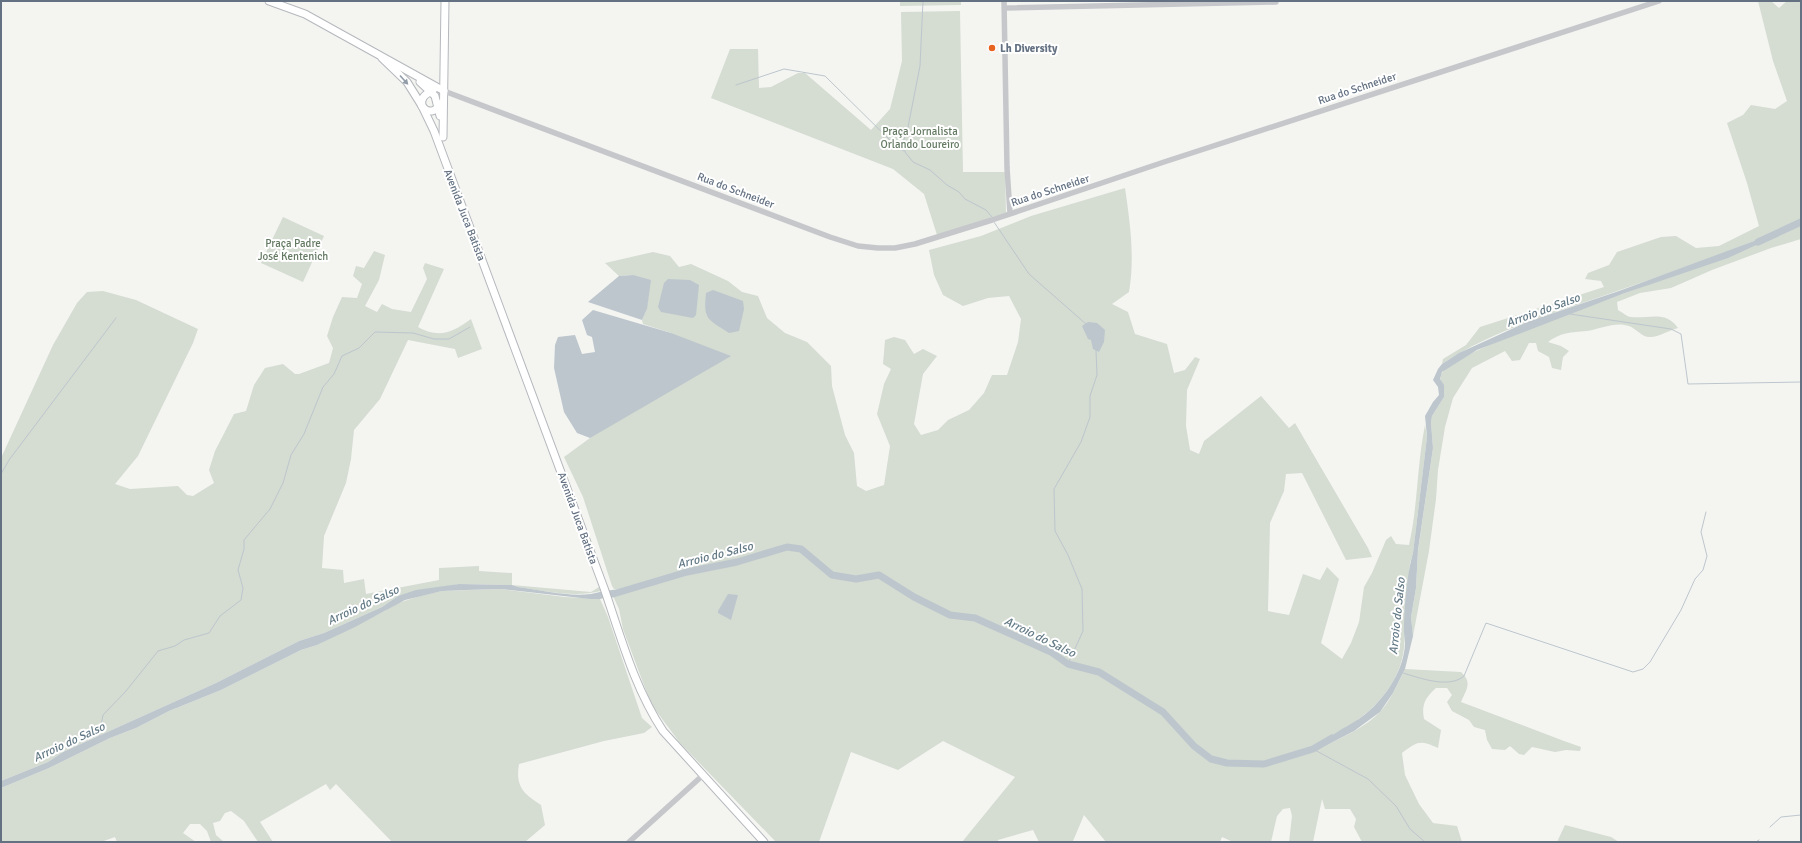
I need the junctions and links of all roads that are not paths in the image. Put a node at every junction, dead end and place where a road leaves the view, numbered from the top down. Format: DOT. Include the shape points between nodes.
graph roads {
  1 [pos="269,1"];
  2 [pos="445,1"];
  3 [pos="1004,1"];
  4 [pos="1658,1"];
  5 [pos="1276,2"];
  6 [pos="1005,8"];
  7 [pos="382,58"];
  8 [pos="441,91"];
  9 [pos="444,99"];
  10 [pos="422,106"];
  11 [pos="438,107"];
  12 [pos="443,137"];
  13 [pos="445,162"];
  14 [pos="1010,213"];
  15 [pos="702,776"];
  16 [pos="629,842"];
  17 [pos="764,842"];
  1 -- 7 [label="main road, Avenida Juca Batista" via="304,14"];
  2 -- 8 [label="main road" via="444,75"];
  3 -- 6 [label="street"];
  4 -- 14 [label="street, Rua do Schneider"];
  5 -- 6 [label="street"];
  6 -- 14 [label="street"];
  7 -- 8 [label="main road, Avenida Juca Batista"];
  7 -- 10 [label="main road, Avenida Juca Batista, one-way" via="407,82"];
  8 -- 9 [label="main road, Avenida Juca Batista"];
  8 -- 10 [label="main road" via="422,98"];
  8 -- 11 [label="main road, Avenida Juca Batista"];
  8 -- 14 [label="street, Rua do Schneider" via="858,246 902,246"];
  9 -- 11 [label="main road"];
  9 -- 12 [label="main road, Avenida Juca Batista"];
  10 -- 11 [label="main road" via="428,111 434,111"];
  10 -- 13 [label="main road, Avenida Juca Batista"];
  11 -- 12 [label="main road, Avenida Juca Batista"];
  12 -- 13 [label="main road, Avenida Juca Batista"];
  13 -- 15 [label="main road, Avenida Juca Batista" via="604,588 628,662 649,710 663,731"];
  15 -- 16 [label="street"];
  15 -- 17 [label="main road, Avenida Juca Batista"];
}
